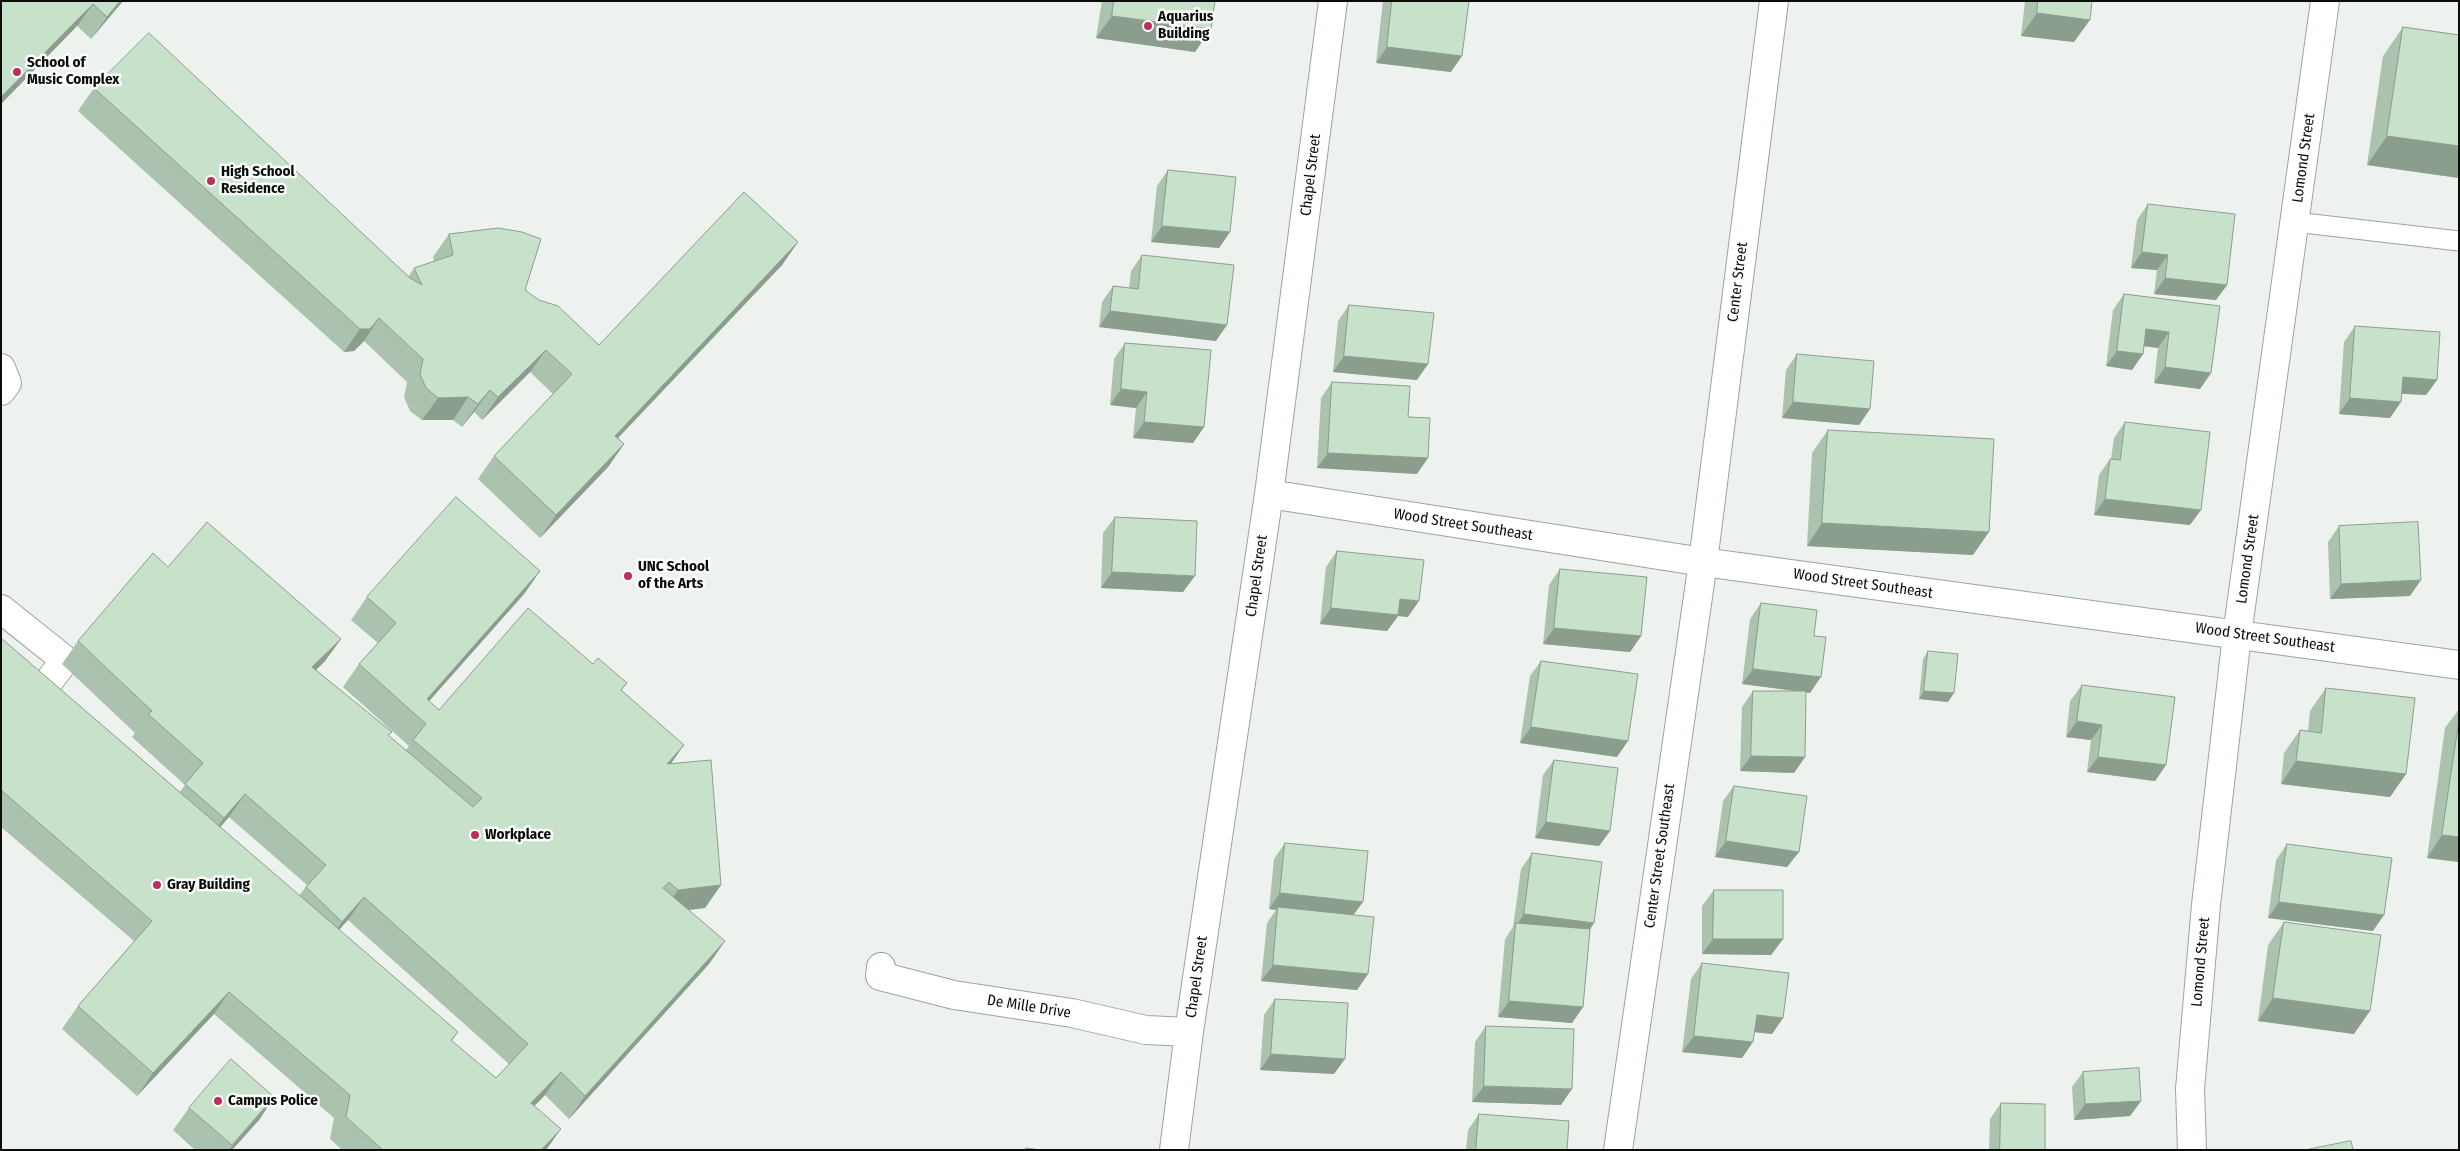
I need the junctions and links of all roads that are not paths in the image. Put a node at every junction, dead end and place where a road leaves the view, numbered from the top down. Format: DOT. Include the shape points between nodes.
graph roads {
  1 [pos="1333,1"];
  2 [pos="1774,1"];
  3 [pos="2325,1"];
  4 [pos="2295,222"];
  5 [pos="2459,241"];
  6 [pos="1,368"];
  7 [pos="1,392"];
  8 [pos="1269,494"];
  9 [pos="1703,562"];
  10 [pos="1,609"];
  11 [pos="2237,635"];
  12 [pos="1,659"];
  13 [pos="2459,665"];
  14 [pos="881,966"];
  15 [pos="1189,1032"];
  16 [pos="1174,1150"];
  17 [pos="1618,1150"];
  18 [pos="2192,1150"];
  1 -- 8 [label="street, Chapel Street"];
  2 -- 9 [label="street, Center Street"];
  3 -- 4 [label="street, Lomond Street"];
  4 -- 5 [label="lane"];
  4 -- 11 [label="street, Lomond Street"];
  6 -- 7 [label="street" via="7,383"];
  8 -- 9 [label="street, Wood Street Southeast"];
  8 -- 15 [label="street, Chapel Street"];
  9 -- 11 [label="street, Wood Street Southeast"];
  9 -- 17 [label="street, Center Street Southeast"];
  10 -- 12 [label="street" via="65,660 40,693"];
  11 -- 13 [label="street, Wood Street Southeast"];
  11 -- 18 [label="street, Lomond Street" via="2205,915 2190,1089"];
  14 -- 15 [label="street, De Mille Drive" via="880,976 954,995 1072,1013 1146,1030"];
  15 -- 16 [label="street, Chapel Street"];
}
